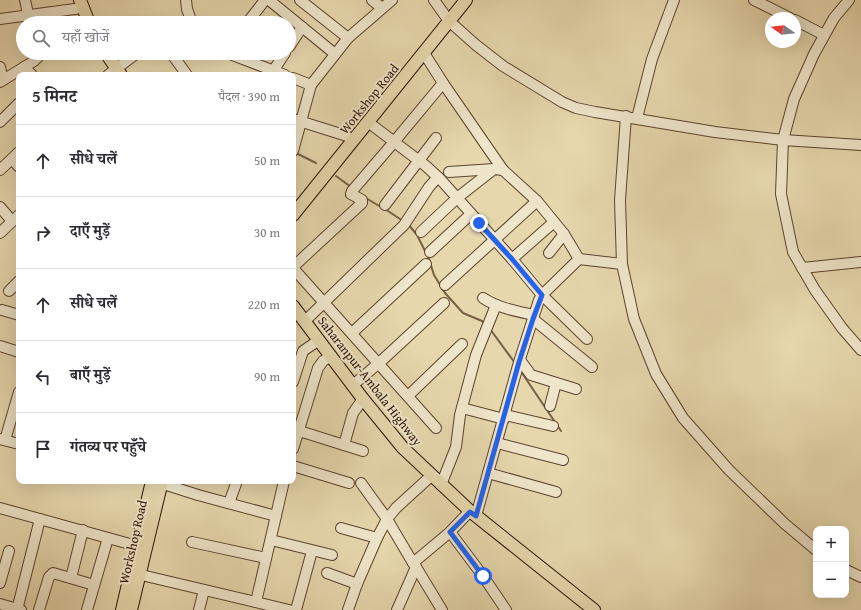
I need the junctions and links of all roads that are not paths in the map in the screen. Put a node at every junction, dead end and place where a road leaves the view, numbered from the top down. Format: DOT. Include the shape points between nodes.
graph roads {
  1 [pos="25,0"];
  2 [pos="186,0"];
  3 [pos="265,0"];
  4 [pos="269,0"];
  5 [pos="300,0"];
  6 [pos="372,0"];
  7 [pos="392,0"];
  8 [pos="434,0"];
  9 [pos="457,0"];
  10 [pos="466,0"];
  11 [pos="674,0"];
  12 [pos="754,0"];
  13 [pos="849,0"];
  14 [pos="81,4"];
  15 [pos="382,8"];
  16 [pos="778,12"];
  17 [pos="28,16"];
  18 [pos="39,16"];
  19 [pos="86,16"];
  20 [pos="190,16"];
  21 [pos="252,16"];
  22 [pos="289,16"];
  23 [pos="447,18"];
  24 [pos="0,19"];
  25 [pos="16,19"];
  26 [pos="296,22"];
  27 [pos="801,23"];
  28 [pos="302,27"];
  29 [pos="824,35"];
  30 [pos="296,36"];
  31 [pos="348,38"];
  32 [pos="424,53"];
  33 [pos="335,54"];
  34 [pos="35,60"];
  35 [pos="109,60"];
  36 [pos="129,60"];
  37 [pos="176,60"];
  38 [pos="246,60"];
  39 [pos="280,60"];
  40 [pos="0,67"];
  41 [pos="24,67"];
  42 [pos="273,70"];
  43 [pos="29,72"];
  44 [pos="115,72"];
  45 [pos="116,72"];
  46 [pos="185,72"];
  47 [pos="278,72"];
  48 [pos="296,79"];
  49 [pos="1,81"];
  50 [pos="443,83"];
  51 [pos="311,85"];
  52 [pos="16,107"];
  53 [pos="626,116"];
  54 [pos="637,118"];
  55 [pos="297,120"];
  56 [pos="0,122"];
  57 [pos="368,122"];
  58 [pos="347,136"];
  59 [pos="436,138"];
  60 [pos="783,140"];
  61 [pos="394,142"];
  62 [pos="861,145"];
  63 [pos="15,155"];
  64 [pos="419,160"];
  65 [pos="499,169"];
  66 [pos="0,170"];
  67 [pos="449,172"];
  68 [pos="438,177"];
  69 [pos="457,198"];
  70 [pos="296,200"];
  71 [pos="537,201"];
  72 [pos="385,204"];
  73 [pos="0,207"];
  74 [pos="296,211"];
  75 [pos="471,214"];
  76 [pos="16,218"];
  77 [pos="554,222"];
  78 [pos="421,232"];
  79 [pos="0,233"];
  80 [pos="564,234"];
  81 [pos="494,239"];
  82 [pos="430,252"];
  83 [pos="549,253"];
  84 [pos="512,259"];
  85 [pos="579,259"];
  86 [pos="861,262"];
  87 [pos="426,264"];
  88 [pos="622,264"];
  89 [pos="296,265"];
  90 [pos="802,268"];
  91 [pos="296,271"];
  92 [pos="16,284"];
  93 [pos="445,285"];
  94 [pos="9,291"];
  95 [pos="542,295"];
  96 [pos="483,298"];
  97 [pos="324,302"];
  98 [pos="444,303"];
  99 [pos="496,305"];
  100 [pos="2,310"];
  101 [pos="296,310"];
  102 [pos="16,314"];
  103 [pos="533,317"];
  104 [pos="305,321"];
  105 [pos="352,332"];
  106 [pos="587,339"];
  107 [pos="319,340"];
  108 [pos="462,344"];
  109 [pos="0,346"];
  110 [pos="861,350"];
  111 [pos="16,351"];
  112 [pos="331,356"];
  113 [pos="379,363"];
  114 [pos="296,364"];
  115 [pos="519,365"];
  116 [pos="592,367"];
  117 [pos="556,383"];
  118 [pos="352,385"];
  119 [pos="576,389"];
  120 [pos="409,395"];
  121 [pos="363,400"];
  122 [pos="16,401"];
  123 [pos="550,406"];
  124 [pos="462,408"];
  125 [pos="504,417"];
  126 [pos="553,426"];
  127 [pos="436,428"];
  128 [pos="296,430"];
  129 [pos="3,440"];
  130 [pos="16,443"];
  131 [pos="497,443"];
  132 [pos="344,445"];
  133 [pos="363,451"];
  134 [pos="564,460"];
  135 [pos="296,467"];
  136 [pos="488,473"];
  137 [pos="431,476"];
  138 [pos="349,482"];
  139 [pos="361,483"];
  140 [pos="156,484"];
  141 [pos="156,484"];
  142 [pos="166,484"];
  143 [pos="236,484"];
  144 [pos="283,484"];
  145 [pos="441,485"];
  146 [pos="556,492"];
  147 [pos="229,503"];
  148 [pos="0,508"];
  149 [pos="473,514"];
  150 [pos="276,516"];
  151 [pos="40,518"];
  152 [pos="387,520"];
  153 [pos="341,528"];
  154 [pos="83,530"];
  155 [pos="450,532"];
  156 [pos="108,538"];
  157 [pos="377,538"];
  158 [pos="270,540"];
  159 [pos="192,542"];
  160 [pos="137,546"];
  161 [pos="813,547"];
  162 [pos="312,551"];
  163 [pos="9,552"];
  164 [pos="332,555"];
  165 [pos="266,558"];
  166 [pos="414,565"];
  167 [pos="849,571"];
  168 [pos="327,573"];
  169 [pos="135,574"];
  170 [pos="861,577"];
  171 [pos="71,578"];
  172 [pos="0,583"];
  173 [pos="357,584"];
  174 [pos="94,585"];
  175 [pos="204,590"];
  176 [pos="0,604"];
  177 [pos="253,604"];
  178 [pos="19,610"];
  179 [pos="39,610"];
  180 [pos="87,610"];
  181 [pos="122,610"];
  182 [pos="131,610"];
  183 [pos="199,610"];
  184 [pos="289,610"];
  185 [pos="296,610"];
  186 [pos="348,610"];
  187 [pos="397,610"];
  188 [pos="442,610"];
  189 [pos="506,610"];
  190 [pos="594,610"];
  1 -- 17 [label="street"];
  2 -- 20 [label="street"];
  3 -- 21 [label="street"];
  4 -- 22 [label="street"];
  5 -- 31 [label="street"];
  6 -- 15 [label="street"];
  7 -- 15 [label="street"];
  8 -- 23 [label="street"];
  9 -- 23 [label="main road, Workshop Road"];
  10 -- 23 [label="main road, Workshop Road"];
  11 -- 54 [label="street" via="652,59"];
  12 -- 16 [label="street"];
  13 -- 29 [label="street"];
  14 -- 18 [label="street"];
  14 -- 19 [label="main road"];
  15 -- 31 [label="street"];
  23 -- 32 [label="main road, Workshop Road"];
  23 -- 53 [label="street" via="503,66 551,96 576,108"];
  23 -- 58 [label="main road, Workshop Road"];
  24 -- 25 [label="street"];
  26 -- 28 [label="street"];
  27 -- 29 [label="street"];
  28 -- 30 [label="street"];
  28 -- 33 [label="street"];
  29 -- 60 [label="street" via="794,99"];
  31 -- 33 [label="street"];
  32 -- 50 [label="street"];
  32 -- 57 [label="main road, Workshop Road"];
  33 -- 51 [label="street"];
  34 -- 41 [label="street"];
  35 -- 44 [label="main road"];
  36 -- 45 [label="street"];
  37 -- 46 [label="street"];
  38 -- 42 [label="street"];
  39 -- 42 [label="street"];
  40 -- 49 [label="street"];
  41 -- 43 [label="street"];
  41 -- 49 [label="street"];
  42 -- 47 [label="street"];
  48 -- 51 [label="street"];
  50 -- 61 [label="street"];
  50 -- 65 [label="street"];
  51 -- 55 [label="street"];
  52 -- 56 [label="street"];
  53 -- 54 [label="street"];
  53 -- 88 [label="street" via="620,200"];
  54 -- 60 [label="street" via="715,132"];
  55 -- 58 [label="street"];
  57 -- 61 [label="street"];
  57 -- 74 [label="main road, Workshop Road"];
  58 -- 70 [label="main road, Workshop Road"];
  59 -- 64 [label="street"];
  60 -- 62 [label="street"];
  60 -- 90 [label="street" via="781,194 793,252"];
  61 -- 64 [label="street"];
  61 -- 89 [label="street" via="353,189 352,195 362,200 362,204"];
  63 -- 66 [label="street"];
  64 -- 68 [label="street"];
  64 -- 72 [label="street"];
  65 -- 67 [label="street"];
  65 -- 69 [label="street"];
  65 -- 71 [label="street"];
  68 -- 69 [label="street"];
  68 -- 97 [label="street" via="406,223"];
  69 -- 75 [label="street"];
  69 -- 78 [label="street"];
  71 -- 77 [label="street"];
  71 -- 81 [label="street"];
  73 -- 76 [label="street"];
  75 -- 81 [label="street"];
  75 -- 82 [label="street"];
  76 -- 79 [label="street"];
  77 -- 80 [label="street"];
  77 -- 84 [label="street"];
  80 -- 83 [label="street"];
  80 -- 85 [label="street"];
  81 -- 84 [label="street"];
  81 -- 93 [label="street"];
  84 -- 95 [label="street"];
  85 -- 88 [label="street"];
  85 -- 95 [label="street"];
  86 -- 90 [label="street"];
  87 -- 105 [label="street"];
  88 -- 161 [label="street" via="634,319 656,374 683,418 728,470"];
  90 -- 110 [label="street" via="819,297"];
  91 -- 97 [label="street"];
  92 -- 94 [label="street"];
  95 -- 103 [label="street"];
  95 -- 106 [label="street"];
  96 -- 99 [label="street"];
  97 -- 104 [label="street"];
  97 -- 105 [label="street"];
  98 -- 113 [label="street"];
  99 -- 103 [label="street"];
  99 -- 124 [label="street" via="476,355"];
  100 -- 102 [label="street"];
  101 -- 104 [label="main road, Saharanpur-Ambala Highway"];
  103 -- 115 [label="street"];
  103 -- 116 [label="street"];
  104 -- 107 [label="main road, Saharanpur-Ambala Highway"];
  105 -- 113 [label="street"];
  107 -- 112 [label="main road, Saharanpur-Ambala Highway"];
  107 -- 114 [label="street" via="303,351"];
  108 -- 120 [label="street"];
  109 -- 111 [label="street"];
  112 -- 118 [label="main road, Saharanpur-Ambala Highway"];
  112 -- 128 [label="street" via="318,368"];
  113 -- 118 [label="street"];
  113 -- 120 [label="street"];
  115 -- 117 [label="street" via="531,375"];
  115 -- 125 [label="street"];
  117 -- 119 [label="street"];
  117 -- 123 [label="street"];
  118 -- 121 [label="main road, Saharanpur-Ambala Highway"];
  120 -- 127 [label="street"];
  121 -- 132 [label="street" via="353,413"];
  121 -- 137 [label="main road, Saharanpur-Ambala Highway" via="403,448"];
  122 -- 129 [label="street"];
  124 -- 125 [label="street"];
  124 -- 145 [label="street" via="456,447"];
  125 -- 126 [label="street"];
  125 -- 131 [label="street"];
  128 -- 132 [label="street"];
  129 -- 130 [label="street"];
  131 -- 134 [label="street"];
  131 -- 136 [label="street"];
  132 -- 133 [label="street"];
  135 -- 138 [label="street"];
  136 -- 146 [label="street"];
  136 -- 149 [label="street"];
  137 -- 145 [label="main road, Saharanpur-Ambala Highway"];
  137 -- 152 [label="street" via="396,508"];
  139 -- 152 [label="street"];
  140 -- 160 [label="main road, Workshop Road"];
  141 -- 169 [label="main road, Workshop Road"];
  142 -- 147 [label="street"];
  143 -- 147 [label="street"];
  144 -- 150 [label="street"];
  145 -- 149 [label="main road, Saharanpur-Ambala Highway"];
  147 -- 150 [label="street"];
  148 -- 151 [label="street"];
  149 -- 155 [label="street"];
  149 -- 190 [label="main road, Saharanpur-Ambala Highway"];
  150 -- 158 [label="street"];
  151 -- 154 [label="street"];
  151 -- 178 [label="street"];
  152 -- 157 [label="street"];
  152 -- 166 [label="street"];
  153 -- 157 [label="street"];
  154 -- 156 [label="street"];
  154 -- 171 [label="street"];
  155 -- 166 [label="street"];
  155 -- 189 [label="street"];
  156 -- 160 [label="street"];
  156 -- 174 [label="street"];
  157 -- 173 [label="street"];
  158 -- 162 [label="street"];
  158 -- 165 [label="street"];
  159 -- 165 [label="street"];
  160 -- 169 [label="main road, Workshop Road"];
  162 -- 164 [label="street"];
  162 -- 185 [label="street"];
  163 -- 172 [label="street"];
  165 -- 177 [label="street"];
  166 -- 187 [label="street"];
  166 -- 188 [label="street"];
  167 -- 170 [label="street"];
  168 -- 173 [label="street"];
  169 -- 175 [label="street"];
  169 -- 181 [label="main road, Workshop Road"];
  169 -- 182 [label="main road, Workshop Road"];
  171 -- 174 [label="street"];
  171 -- 179 [label="street" via="55,573 51,575"];
  173 -- 186 [label="street"];
  174 -- 180 [label="street"];
  175 -- 177 [label="street"];
  175 -- 183 [label="street"];
  176 -- 178 [label="street"];
  177 -- 184 [label="street"];
}
